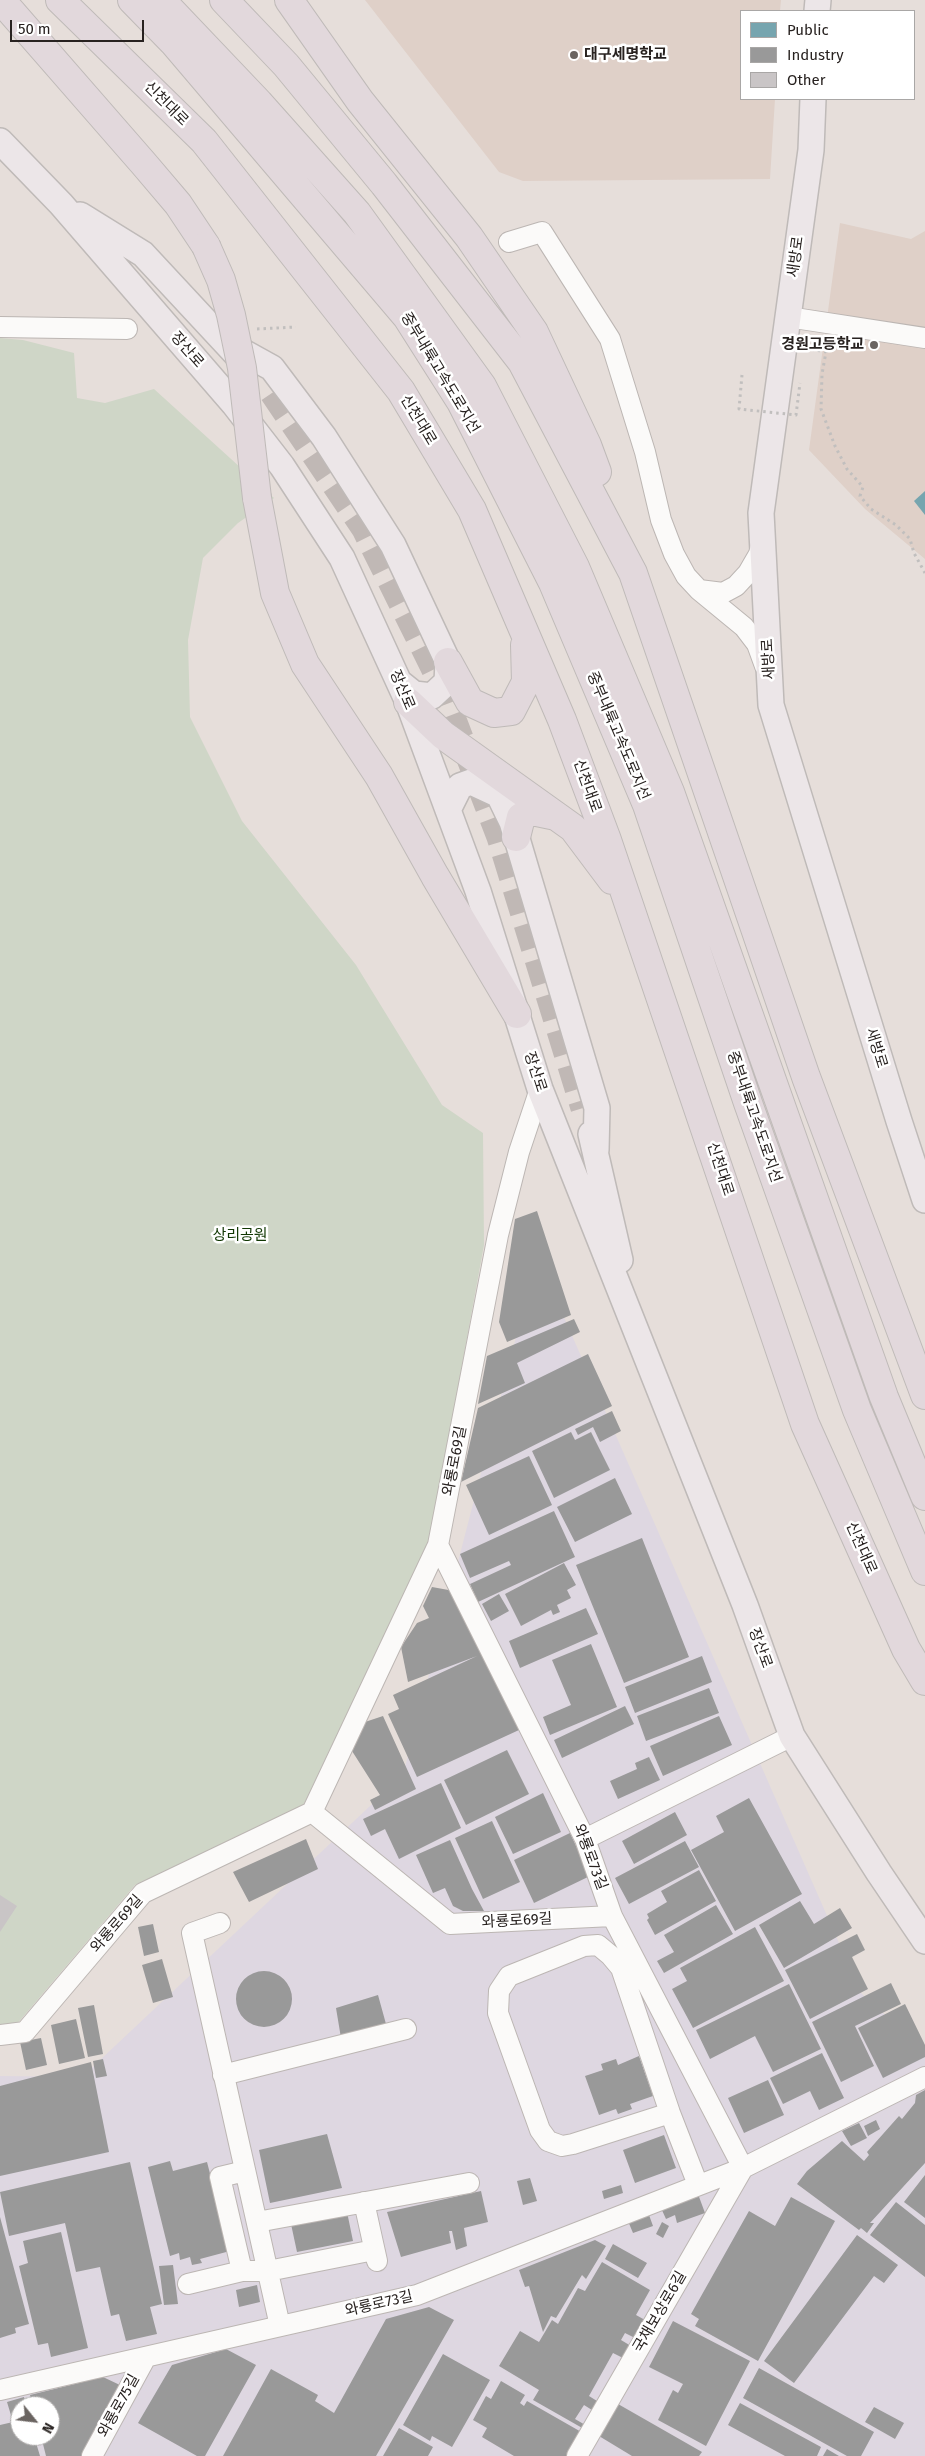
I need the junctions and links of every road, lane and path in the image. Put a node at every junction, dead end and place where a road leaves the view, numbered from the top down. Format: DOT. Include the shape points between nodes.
graph roads {
  1 [pos="1,0"];
  2 [pos="60,0"];
  3 [pos="132,0"];
  4 [pos="161,0"];
  5 [pos="224,0"];
  6 [pos="289,0"];
  7 [pos="813,100"];
  8 [pos="0,141"];
  9 [pos="61,204"];
  10 [pos="509,242"];
  11 [pos="788,317"];
  12 [pos="296,326"];
  13 [pos="0,327"];
  14 [pos="127,328"];
  15 [pos="256,330"];
  16 [pos="925,338"];
  17 [pos="225,342"];
  18 [pos="784,345"];
  19 [pos="742,375"];
  20 [pos="800,383"];
  21 [pos="272,393"];
  22 [pos="763,540"];
  23 [pos="633,573"];
  24 [pos="925,573"];
  25 [pos="699,590"];
  26 [pos="524,631"];
  27 [pos="448,662"];
  28 [pos="770,683"];
  29 [pos="403,692"];
  30 [pos="448,810"];
  31 [pos="556,816"];
  32 [pos="516,837"];
  33 [pos="629,904"];
  34 [pos="517,1014"];
  35 [pos="540,1089"];
  36 [pos="583,1108"];
  37 [pos="596,1150"];
  38 [pos="925,1200"];
  39 [pos="636,1334"];
  40 [pos="925,1395"];
  41 [pos="925,1496"];
  42 [pos="438,1545"];
  43 [pos="925,1571"];
  44 [pos="925,1681"];
  45 [pos="792,1736"];
  46 [pos="312,1812"];
  47 [pos="585,1838"];
  48 [pos="612,1916"];
  49 [pos="220,1923"];
  50 [pos="925,1941"];
  51 [pos="406,2030"];
  52 [pos="0,2035"];
  53 [pos="223,2074"];
  54 [pos="925,2077"];
  55 [pos="670,2113"];
  56 [pos="743,2168"];
  57 [pos="245,2171"];
  58 [pos="469,2183"];
  59 [pos="698,2185"];
  60 [pos="364,2202"];
  61 [pos="257,2222"];
  62 [pos="242,2271"];
  63 [pos="268,2271"];
  64 [pos="188,2284"];
  65 [pos="280,2326"];
  66 [pos="146,2357"];
  67 [pos="0,2390"];
  68 [pos="92,2456"];
  69 [pos="577,2456"];
  1 -- 34 [label="highway, bridge" via="161,184 206,246 231,315 242,368 257,498 275,593 305,664 380,776"];
  2 -- 26 [label="highway, 신천대로" via="204,141 401,391 472,510"];
  3 -- 43 [label="highway, 중부내륙고속도로지선" via="174,43 408,317 461,402 540,557 647,805 854,1401"];
  4 -- 41 [label="highway, 중부내륙고속도로지선" via="357,213 482,386 570,559 670,792 884,1396"];
  5 -- 23 [label="highway" via="286,65 372,169 522,362"];
  6 -- 23 [label="highway" via="360,101 469,237 534,332 587,445"];
  7 -- 11 [label="main road, 새방로" via="811,150"];
  8 -- 9 [label="main road, 장산로"];
  9 -- 17 [label="main road" via="143,254"];
  9 -- 29 [label="main road, 장산로" via="234,404 282,466 342,558"];
  10 -- 25 [label="street" via="542,232 610,339 645,452 661,520 682,569"];
  11 -- 16 [label="street"];
  11 -- 18 [label="main road, 새방로"];
  12 -- 15 [label="path"];
  13 -- 14 [label="street"];
  17 -- 21 [label="main road"];
  17 -- 27 [label="main road" via="272,368 324,437 393,545"];
  18 -- 22 [label="main road, 새방로" via="761,513"];
  18 -- 24 [label="path" via="826,352 821,409 835,446 863,487 860,496 871,509 896,525 910,539"];
  19 -- 20 [label="path, bridge" via="738,408 796,415"];
  22 -- 25 [label="street" via="748,573 736,586 723,593"];
  22 -- 28 [label="main road, 새방로"];
  23 -- 40 [label="highway" via="806,1076"];
  25 -- 28 [label="street" via="744,627 756,644"];
  26 -- 27 [label="highway" via="526,682 511,711 494,713 470,702"];
  26 -- 33 [label="highway, 신천대로" via="562,720"];
  27 -- 29 [label="main road" via="447,682 432,696"];
  28 -- 38 [label="main road, 새방로" via="771,705"];
  29 -- 30 [label="main road, 장산로"];
  29 -- 31 [label="highway" via="443,735"];
  30 -- 32 [label="main road" via="460,786 471,782 498,795"];
  30 -- 34 [label="main road, 장산로"];
  31 -- 32 [label="highway" via="532,811 521,817"];
  31 -- 33 [label="highway" via="573,828"];
  32 -- 37 [label="main road" via="597,1108"];
  33 -- 44 [label="highway, 신천대로" via="805,1424 906,1649"];
  34 -- 35 [label="main road, 장산로"];
  35 -- 39 [label="main road, 장산로"];
  35 -- 42 [label="street, 와룡로69길" via="519,1152 498,1235"];
  36 -- 37 [label="main road, 장산로"];
  37 -- 39 [label="main road, 장산로"];
  39 -- 45 [label="main road, 장산로" via="744,1605"];
  42 -- 46 [label="street, 와룡로69길"];
  42 -- 47 [label="street, 와룡로73길"];
  45 -- 47 [label="street"];
  45 -- 50 [label="main road, 장산로"];
  46 -- 48 [label="street, 와룡로69길" via="450,1924"];
  46 -- 52 [label="street, 와룡로69길" via="143,1893 25,2032"];
  47 -- 48 [label="street, 와룡로73길"];
  48 -- 56 [label="street, 와룡로73길"];
  49 -- 53 [label="street" via="192,1933"];
  51 -- 53 [label="street"];
  53 -- 57 [label="street"];
  54 -- 56 [label="street, 와룡로73길"];
  55 -- 55 [label="street" via="621,1968 610,1955 598,1945 584,1946 508,1976 500,1991 498,2013 540,2130 548,2141 562,2146 573,2144"];
  55 -- 59 [label="street"];
  56 -- 59 [label="street, 와룡로73길"];
  56 -- 69 [label="street, 국채보상로6길"];
  57 -- 61 [label="street"];
  57 -- 62 [label="street" via="220,2177"];
  58 -- 60 [label="street"];
  59 -- 65 [label="street, 와룡로73길" via="416,2296"];
  60 -- 61 [label="street"];
  60 -- 63 [label="street" via="376,2255"];
  61 -- 63 [label="street"];
  62 -- 63 [label="street"];
  62 -- 64 [label="street"];
  63 -- 65 [label="street"];
  65 -- 66 [label="street, 와룡로73길"];
  66 -- 67 [label="street, 와룡로73길"];
  66 -- 68 [label="street, 와룡로75길"];
}
